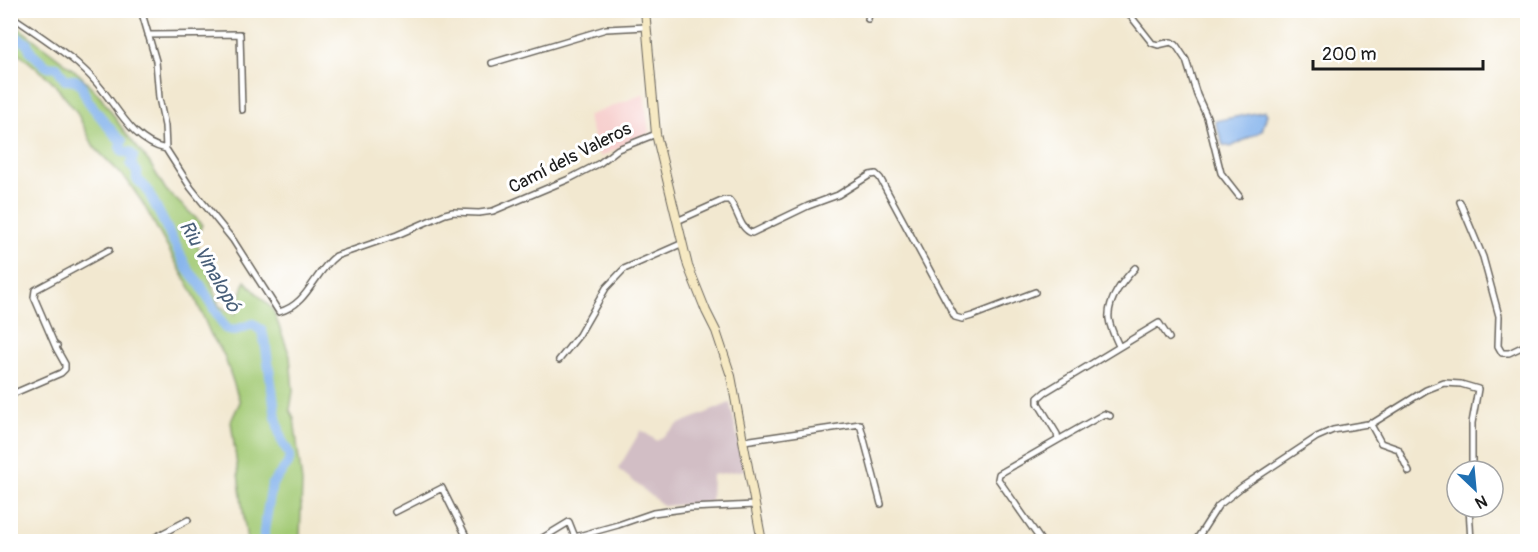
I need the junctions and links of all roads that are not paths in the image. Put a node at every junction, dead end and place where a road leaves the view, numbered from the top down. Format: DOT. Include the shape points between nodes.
graph roads {
  1 [pos="141,10"];
  2 [pos="645,10"];
  3 [pos="870,10"];
  4 [pos="1126,10"];
  5 [pos="10,15"];
  6 [pos="868,19"];
  7 [pos="646,27"];
  8 [pos="148,35"];
  9 [pos="492,63"];
  10 [pos="242,110"];
  11 [pos="656,134"];
  12 [pos="166,149"];
  13 [pos="1239,196"];
  14 [pos="1460,202"];
  15 [pos="677,221"];
  16 [pos="683,243"];
  17 [pos="109,250"];
  18 [pos="1135,268"];
  19 [pos="1035,292"];
  20 [pos="1168,338"];
  21 [pos="1527,344"];
  22 [pos="1119,346"];
  23 [pos="559,360"];
  24 [pos="10,395"];
  25 [pos="1110,416"];
  26 [pos="1370,423"];
  27 [pos="1058,440"];
  28 [pos="744,441"];
  29 [pos="1472,459"];
  30 [pos="1409,472"];
  31 [pos="881,504"];
  32 [pos="755,505"];
  33 [pos="395,512"];
  34 [pos="1470,519"];
  35 [pos="188,520"];
  36 [pos="146,542"];
  37 [pos="469,542"];
  38 [pos="536,542"];
  39 [pos="762,542"];
  40 [pos="1042,542"];
  41 [pos="1195,542"];
  42 [pos="1471,542"];
  1 -- 8 [label="street"];
  2 -- 7 [label="main road"];
  3 -- 6 [label="street"];
  4 -- 13 [label="street" via="1152,43 1171,42 1186,60 1207,117 1221,173"];
  5 -- 12 [label="street" via="95,80 144,140"];
  7 -- 9 [label="street" via="606,29"];
  7 -- 11 [label="main road"];
  8 -- 10 [label="street" via="240,34"];
  8 -- 12 [label="street" via="158,74"];
  11 -- 12 [label="street, Camí dels Valeros" via="618,148 600,163 569,179 493,212 445,214 336,256 297,304 279,312 233,240"];
  11 -- 15 [label="main road"];
  14 -- 21 [label="street" via="1484,258 1498,316 1498,346 1502,353 1509,353"];
  15 -- 16 [label="main road"];
  15 -- 19 [label="street" via="729,200 747,232 752,233 876,174 955,317 972,316"];
  16 -- 23 [label="street" via="624,269 606,288 579,336"];
  16 -- 28 [label="main road" via="696,287 725,355"];
  17 -- 24 [label="street" via="35,290 34,297 65,369"];
  18 -- 22 [label="street" via="1121,284 1108,310"];
  20 -- 22 [label="street" via="1160,323"];
  22 -- 27 [label="street" via="1038,398"];
  25 -- 27 [label="street" via="1104,414"];
  26 -- 29 [label="street" via="1444,383 1478,389 1472,423"];
  26 -- 30 [label="street" via="1381,443 1398,449"];
  26 -- 41 [label="street" via="1317,437 1243,486 1218,506"];
  27 -- 40 [label="street" via="999,474 998,479"];
  28 -- 31 [label="street" via="860,424"];
  28 -- 32 [label="main road"];
  32 -- 38 [label="street" via="654,513 575,537 569,522"];
  32 -- 39 [label="main road"];
  33 -- 37 [label="street" via="442,488"];
  34 -- 42 [label="street"];
  35 -- 36 [label="street"];
}
